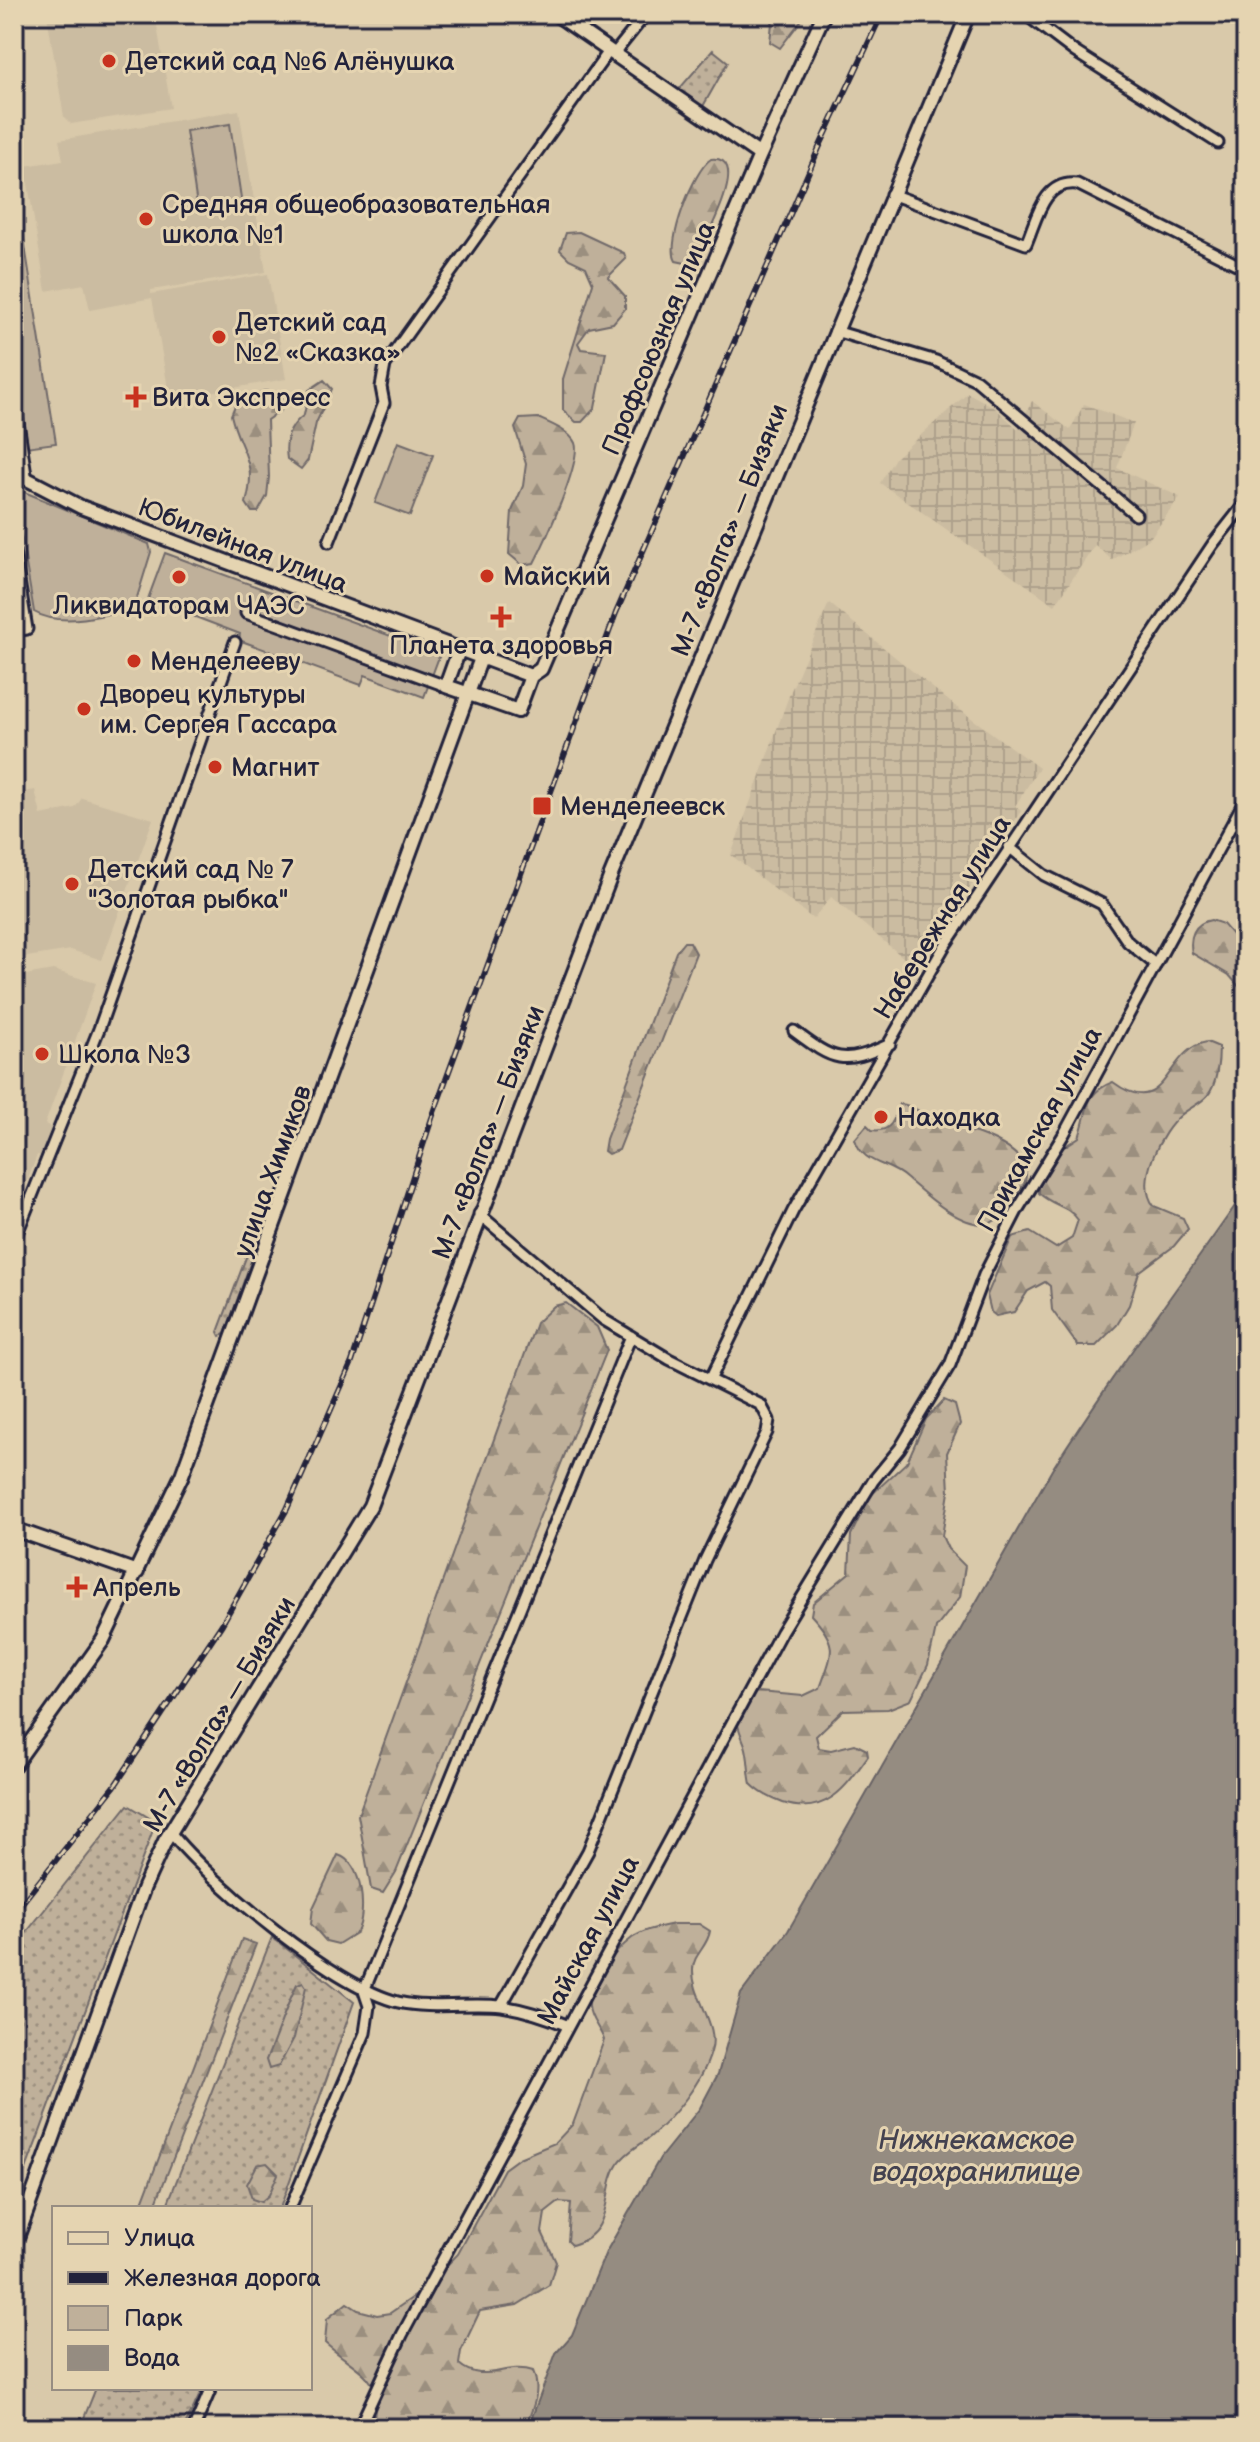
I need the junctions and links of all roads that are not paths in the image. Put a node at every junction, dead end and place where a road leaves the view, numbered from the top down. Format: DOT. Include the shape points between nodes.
graph roads {
  1 [pos="556,14"];
  2 [pos="646,14"];
  3 [pos="824,14"];
  4 [pos="968,14"];
  5 [pos="1025,14"];
  6 [pos="612,53"];
  7 [pos="1218,143"];
  8 [pos="760,155"];
  9 [pos="891,194"];
  10 [pos="1246,269"];
  11 [pos="835,331"];
  12 [pos="14,406"];
  13 [pos="19,479"];
  14 [pos="1246,502"];
  15 [pos="1136,515"];
  16 [pos="329,542"];
  17 [pos="14,551"];
  18 [pos="246,613"];
  19 [pos="14,631"];
  20 [pos="235,642"];
  21 [pos="459,650"];
  22 [pos="481,658"];
  23 [pos="531,676"];
  24 [pos="446,686"];
  25 [pos="468,693"];
  26 [pos="1246,798"];
  27 [pos="1009,847"];
  28 [pos="1156,965"];
  29 [pos="794,1031"];
  30 [pos="890,1044"];
  31 [pos="479,1214"];
  32 [pos="14,1241"];
  33 [pos="631,1336"];
  34 [pos="711,1378"];
  35 [pos="873,1481"];
  36 [pos="14,1529"];
  37 [pos="137,1572"];
  38 [pos="14,1765"];
  39 [pos="170,1832"];
  40 [pos="364,1991"];
  41 [pos="501,2006"];
  42 [pos="566,2025"];
  43 [pos="291,2206"];
  44 [pos="14,2246"];
  45 [pos="210,2390"];
  46 [pos="194,2428"];
  47 [pos="359,2428"];
  1 -- 6 [label="main road"];
  2 -- 6 [label="street"];
  3 -- 8 [label="main road, Профсоюзная улица"];
  4 -- 9 [label="main road, М-7 «Волга» — Бизяки"];
  5 -- 7 [label="street"];
  6 -- 8 [label="main road"];
  6 -- 16 [label="street" via="385,365 384,403"];
  8 -- 23 [label="main road, Профсоюзная улица" via="541,669"];
  9 -- 10 [label="street" via="1026,244 1047,195 1071,183"];
  9 -- 11 [label="main road, М-7 «Волга» — Бизяки"];
  11 -- 15 [label="street" via="936,361 976,380"];
  11 -- 31 [label="main road, М-7 «Волга» — Бизяки" via="616,860"];
  12 -- 13 [label="main road"];
  13 -- 21 [label="main road, Юбилейная улица"];
  14 -- 27 [label="street, Набережная улица"];
  17 -- 19 [label="street" via="27,629"];
  18 -- 24 [label="street"];
  20 -- 32 [label="street" via="99,1029"];
  21 -- 22 [label="main road, Юбилейная улица"];
  21 -- 24 [label="main road"];
  22 -- 23 [label="main road, Юбилейная улица"];
  22 -- 25 [label="main road, улица Химиков"];
  23 -- 25 [label="main road, Профсоюзная улица" via="518,711"];
  24 -- 25 [label="main road"];
  25 -- 37 [label="main road, улица Химиков" via="232,1344 182,1475"];
  26 -- 28 [label="street, Прикамская улица"];
  27 -- 28 [label="street" via="1044,875 1102,904 1128,942"];
  27 -- 30 [label="street, Набережная улица"];
  28 -- 35 [label="street, Прикамская улица" via="998,1249 950,1365 900,1448"];
  29 -- 30 [label="street" via="838,1059 856,1059"];
  30 -- 34 [label="street, Набережная улица" via="793,1211"];
  31 -- 33 [label="street" via="604,1320"];
  31 -- 39 [label="main road, М-7 «Волга» — Бизяки" via="370,1506"];
  33 -- 34 [label="street"];
  33 -- 40 [label="street"];
  34 -- 41 [label="street" via="761,1405 769,1420 767,1432 705,1560 588,1851"];
  35 -- 42 [label="street, Майская улица" via="781,1632"];
  36 -- 37 [label="main road"];
  37 -- 38 [label="main road, улица Химиков" via="103,1640"];
  39 -- 40 [label="street" via="192,1859 277,1930"];
  39 -- 44 [label="main road, М-7 «Волга» — Бизяки" via="144,1887"];
  40 -- 41 [label="street" via="401,2003"];
  40 -- 43 [label="street" via="369,2006 365,2033"];
  41 -- 42 [label="street" via="533,2011"];
  42 -- 47 [label="street, Майская улица" via="402,2335"];
  45 -- 46 [label="street"];
}
